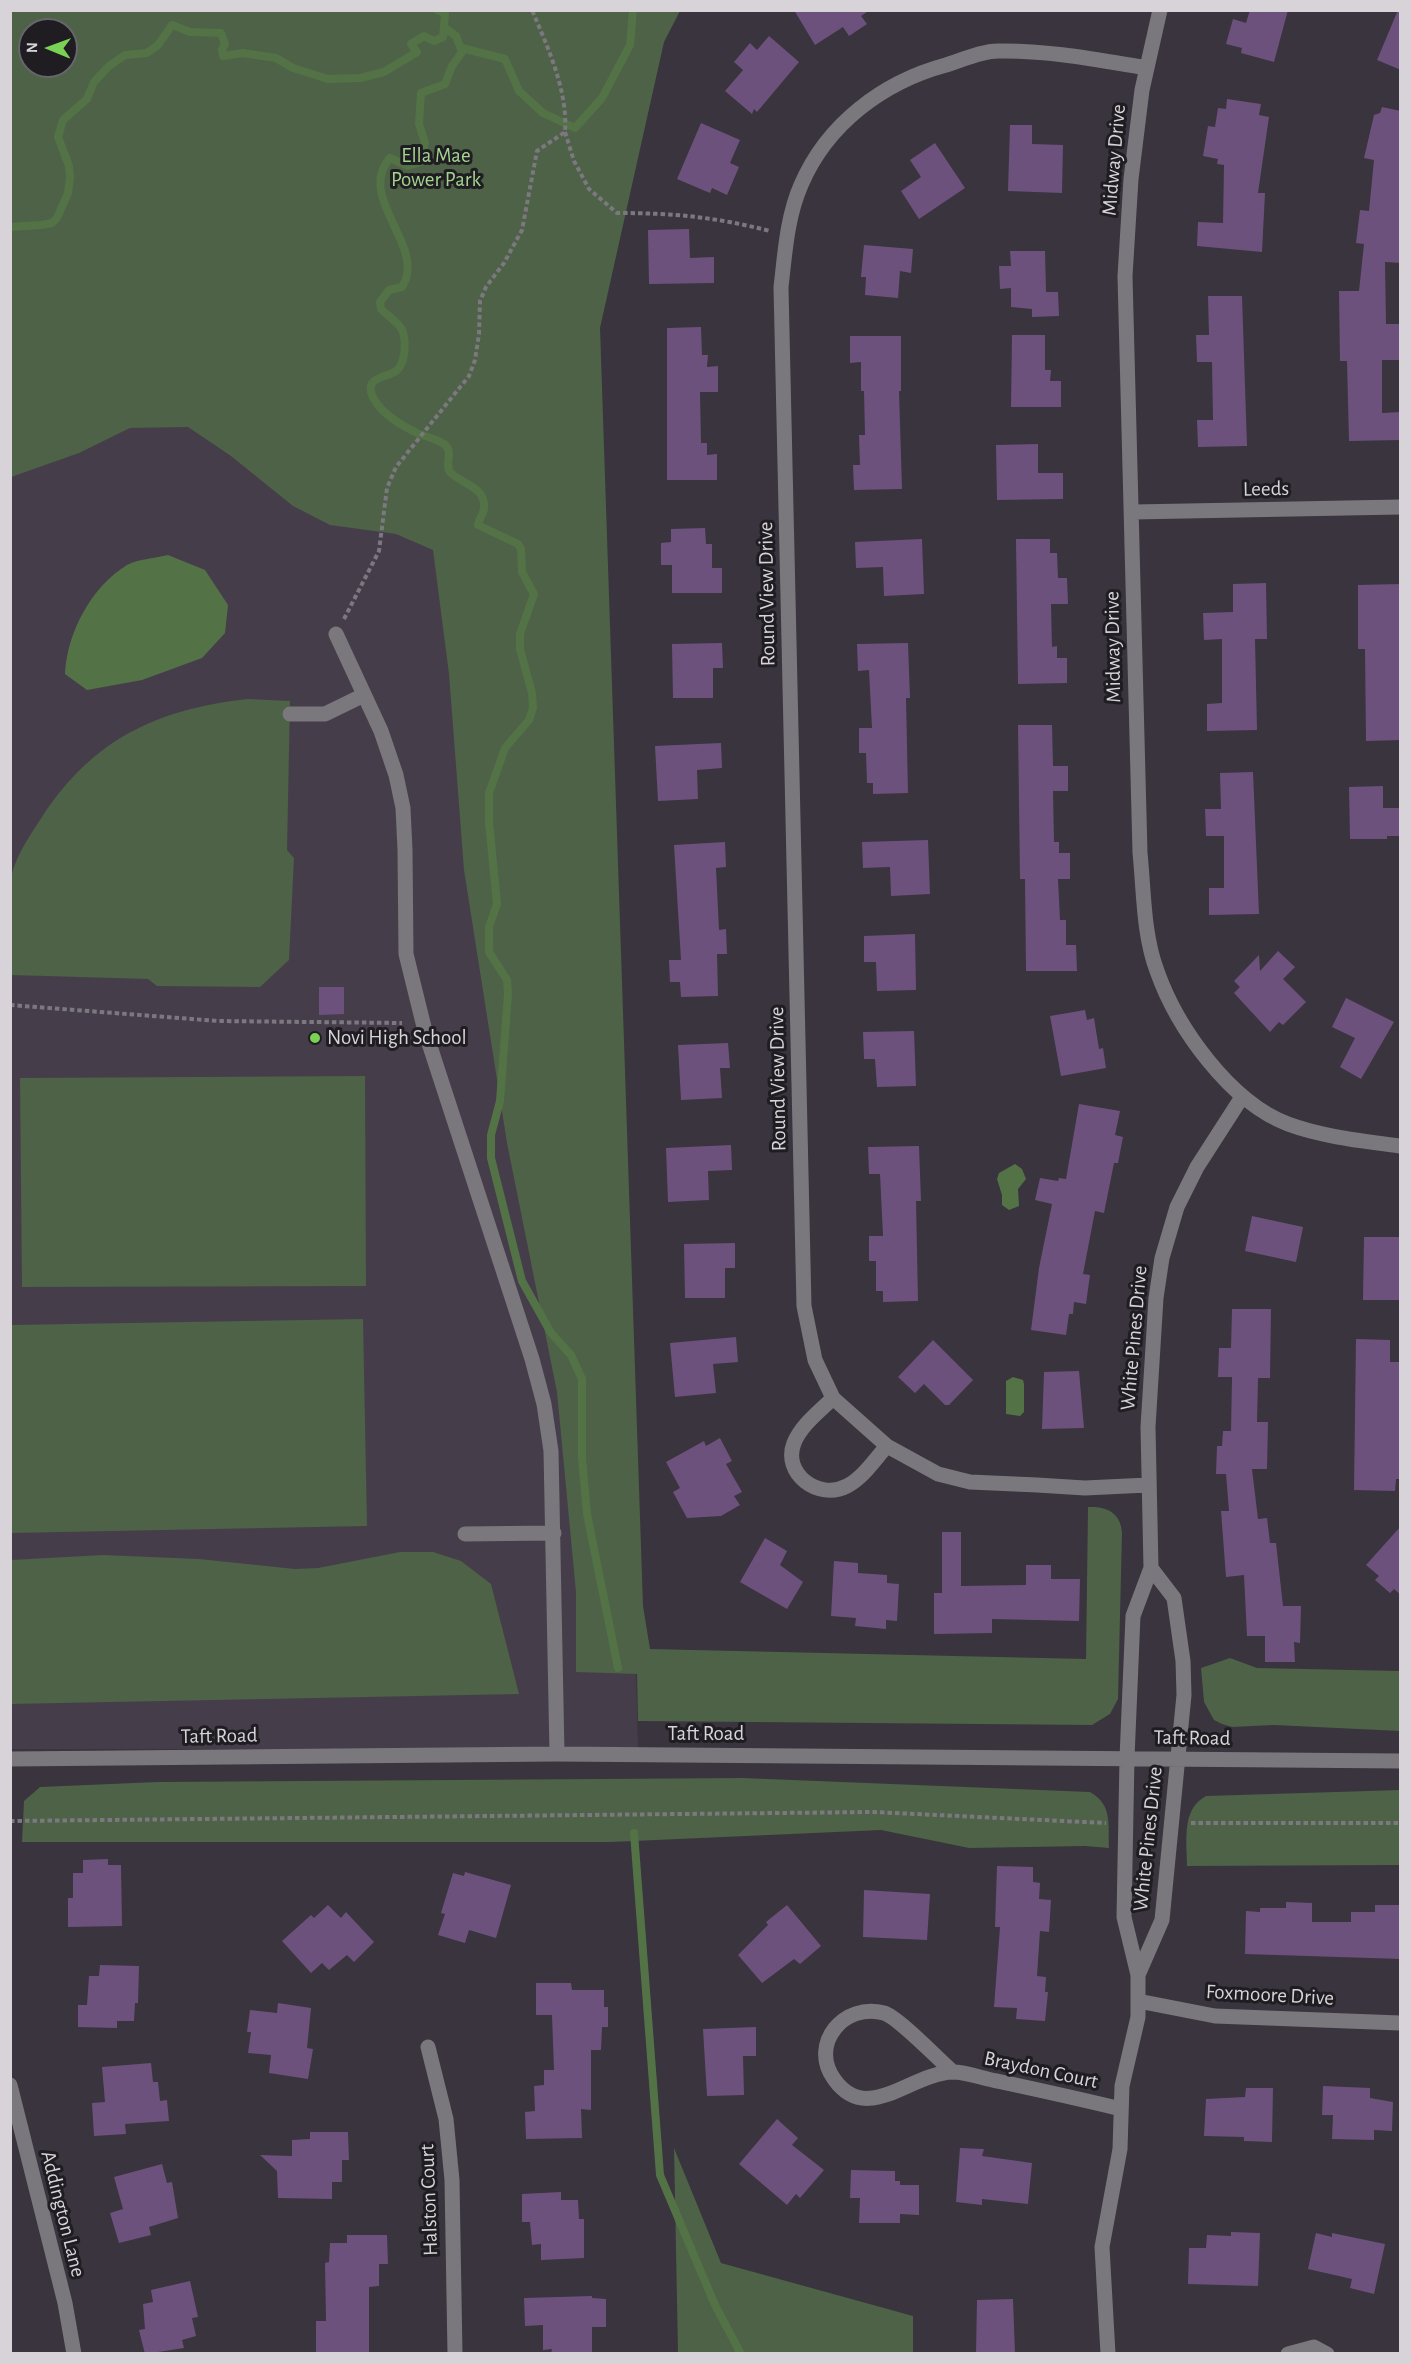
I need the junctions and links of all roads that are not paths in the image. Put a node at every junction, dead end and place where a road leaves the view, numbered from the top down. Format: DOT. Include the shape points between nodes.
graph roads {
  1 [pos="1160,10"];
  2 [pos="1147,68"];
  3 [pos="1401,507"];
  4 [pos="1133,512"];
  5 [pos="336,634"];
  6 [pos="364,695"];
  7 [pos="290,714"];
  8 [pos="1242,1096"];
  9 [pos="1397,1145"];
  10 [pos="833,1398"];
  11 [pos="887,1446"];
  12 [pos="1148,1485"];
  13 [pos="554,1533"];
  14 [pos="465,1534"];
  15 [pos="1151,1568"];
  16 [pos="556,1754"];
  17 [pos="1127,1758"];
  18 [pos="10,1759"];
  19 [pos="1178,1759"];
  20 [pos="1401,1761"];
  21 [pos="1138,1975"];
  22 [pos="1138,2001"];
  23 [pos="1401,2023"];
  24 [pos="428,2048"];
  25 [pos="952,2072"];
  26 [pos="10,2085"];
  27 [pos="1121,2109"];
  28 [pos="74,2354"];
  29 [pos="455,2354"];
  30 [pos="1108,2354"];
  31 [pos="1288,2354"];
  32 [pos="1328,2354"];
  1 -- 2 [label="street, Midway Drive"];
  2 -- 4 [label="street, Midway Drive" via="1131,178 1125,276"];
  2 -- 10 [label="street, Round View Drive" via="1055,54 995,50 919,72 862,104 827,140 801,185 787,235 781,287 804,1306 815,1360"];
  3 -- 4 [label="street, Leeds"];
  4 -- 8 [label="street, Midway Drive" via="1140,853 1149,941 1157,971 1185,1029"];
  5 -- 6 [label="street"];
  6 -- 7 [label="street" via="325,714"];
  6 -- 13 [label="street" via="381,731 403,808 406,954 423,1023 544,1404 551,1451"];
  8 -- 9 [label="street, Midway Drive" via="1287,1124"];
  8 -- 12 [label="street, White Pines Drive" via="1177,1207 1162,1258 1153,1327"];
  10 -- 11 [label="street, Round View Drive"];
  10 -- 11 [label="street" via="794,1443 793,1454 801,1479 814,1488 844,1487 856,1480"];
  11 -- 12 [label="street, Round View Drive" via="938,1474 970,1482 1085,1488"];
  12 -- 15 [label="street, White Pines Drive"];
  13 -- 14 [label="street"];
  13 -- 16 [label="street"];
  15 -- 17 [label="street, White Pines Drive" via="1132,1616"];
  15 -- 19 [label="street, White Pines Drive" via="1174,1598 1182,1650 1184,1695"];
  16 -- 17 [label="street, Taft Road"];
  16 -- 18 [label="street, Taft Road"];
  17 -- 19 [label="street, Taft Road"];
  17 -- 21 [label="street, White Pines Drive" via="1124,1917"];
  19 -- 20 [label="street, Taft Road"];
  19 -- 21 [label="street, White Pines Drive" via="1162,1920"];
  21 -- 22 [label="street, White Pines Drive"];
  22 -- 23 [label="street, Foxmoore Drive" via="1215,2016"];
  22 -- 27 [label="street, White Pines Drive"];
  24 -- 29 [label="street, Halston Court" via="446,2119 451,2170"];
  25 -- 25 [label="street, Braydon Court" via="876,2098 855,2098 841,2089 829,2072 828,2040 848,2015 884,2013"];
  25 -- 27 [label="street, Braydon Court"];
  26 -- 28 [label="street, Addington Lane" via="65,2303"];
  27 -- 30 [label="street, White Pines Drive" via="1120,2149 1102,2247"];
  31 -- 32 [label="street" via="1314,2347"];
}
